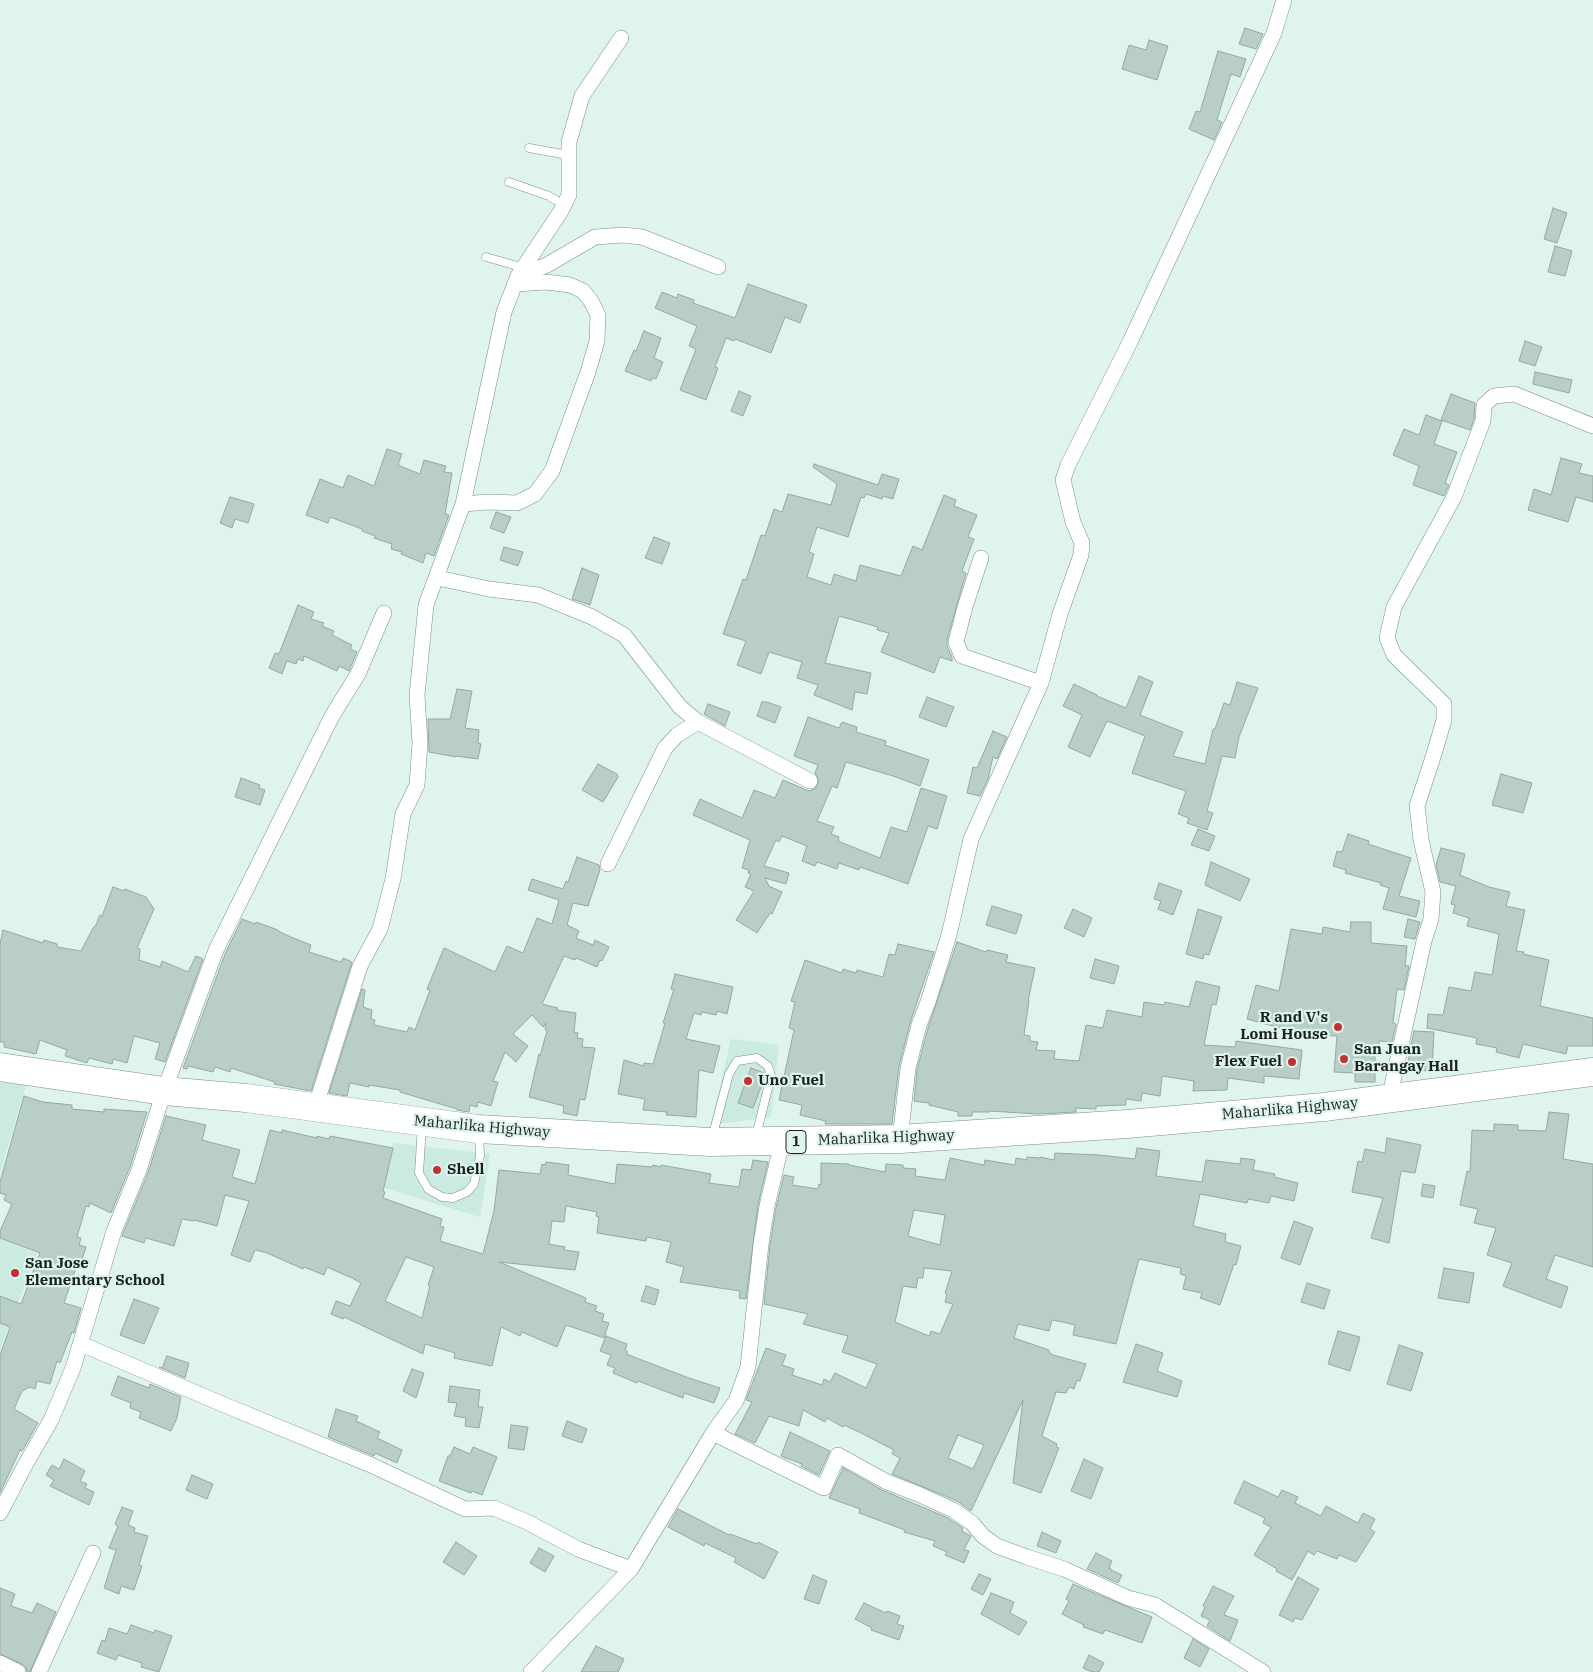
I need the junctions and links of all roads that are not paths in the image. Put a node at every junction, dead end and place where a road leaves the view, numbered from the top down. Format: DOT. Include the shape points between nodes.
graph roads {
  1 [pos="1284,0"];
  2 [pos="621,38"];
  3 [pos="530,148"];
  4 [pos="568,155"];
  5 [pos="508,182"];
  6 [pos="564,205"];
  7 [pos="486,257"];
  8 [pos="718,267"];
  9 [pos="519,276"];
  10 [pos="1593,426"];
  11 [pos="463,504"];
  12 [pos="981,558"];
  13 [pos="438,578"];
  14 [pos="384,613"];
  15 [pos="1041,683"];
  16 [pos="698,722"];
  17 [pos="810,781"];
  18 [pos="608,864"];
  19 [pos="0,1067"];
  20 [pos="1593,1072"];
  21 [pos="164,1091"];
  22 [pos="1388,1099"];
  23 [pos="314,1108"];
  24 [pos="423,1122"];
  25 [pos="478,1129"];
  26 [pos="900,1139"];
  27 [pos="768,1141"];
  28 [pos="710,1142"];
  29 [pos="81,1344"];
  30 [pos="712,1433"];
  31 [pos="0,1513"];
  32 [pos="93,1553"];
  33 [pos="631,1569"];
  34 [pos="0,1663"];
  35 [pos="18,1672"];
  36 [pos="39,1672"];
  37 [pos="531,1672"];
  38 [pos="1263,1672"];
  1 -- 15 [label="street" via="1274,33 1130,342 1068,465 1063,480 1073,522 1082,543 1081,555"];
  2 -- 4 [label="street" via="582,96"];
  3 -- 4 [label="lane"];
  4 -- 6 [label="street" via="569,195"];
  5 -- 6 [label="lane" via="549,196"];
  6 -- 9 [label="street"];
  7 -- 9 [label="lane"];
  8 -- 9 [label="street" via="642,237 595,236 546,265"];
  9 -- 11 [label="street" via="504,312"];
  9 -- 11 [label="street" via="570,285 583,291 598,315 597,341 552,471 534,494 517,503"];
  10 -- 22 [label="street" via="1514,394 1494,396 1484,405 1483,422 1454,498 1394,607 1387,638 1394,655 1444,704 1444,720 1417,806 1433,892 1431,919"];
  11 -- 13 [label="street"];
  12 -- 15 [label="street" via="956,642 962,656"];
  13 -- 16 [label="street" via="538,595 592,617 624,635 680,707"];
  13 -- 23 [label="street" via="426,605 417,695 420,743 417,785 403,814 393,879 380,930 360,966"];
  14 -- 21 [label="street" via="358,674 332,716 216,950"];
  15 -- 26 [label="street" via="971,839 948,935 912,1050"];
  16 -- 17 [label="street"];
  16 -- 18 [label="street" via="677,735 665,748"];
  19 -- 21 [label="highway, Maharlika Highway / 1"];
  20 -- 22 [label="highway, Maharlika Highway / 1"];
  21 -- 23 [label="highway, Maharlika Highway / 1"];
  21 -- 29 [label="street" via="139,1170 114,1231"];
  22 -- 26 [label="highway, Maharlika Highway / 1" via="1127,1124"];
  23 -- 24 [label="highway, Maharlika Highway / 1"];
  24 -- 25 [label="highway, Maharlika Highway / 1"];
  24 -- 25 [label="lane" via="419,1173 428,1189 442,1197 453,1198 467,1192 474,1184 480,1156"];
  25 -- 28 [label="highway, Maharlika Highway / 1"];
  26 -- 27 [label="highway, Maharlika Highway / 1"];
  27 -- 28 [label="highway, Maharlika Highway / 1"];
  27 -- 28 [label="lane" via="772,1076 768,1066 757,1058 738,1061 729,1074"];
  27 -- 30 [label="street" via="767,1206 748,1366 736,1401"];
  29 -- 31 [label="street" via="51,1420"];
  29 -- 33 [label="street" via="371,1465 465,1509 494,1508 578,1549"];
  30 -- 33 [label="street"];
  30 -- 38 [label="street" via="824,1488 838,1455 886,1482 953,1510 998,1546 1064,1569 1128,1598 1155,1605"];
  32 -- 36 [label="street"];
  33 -- 37 [label="street"];
  34 -- 35 [label="street"];
}
